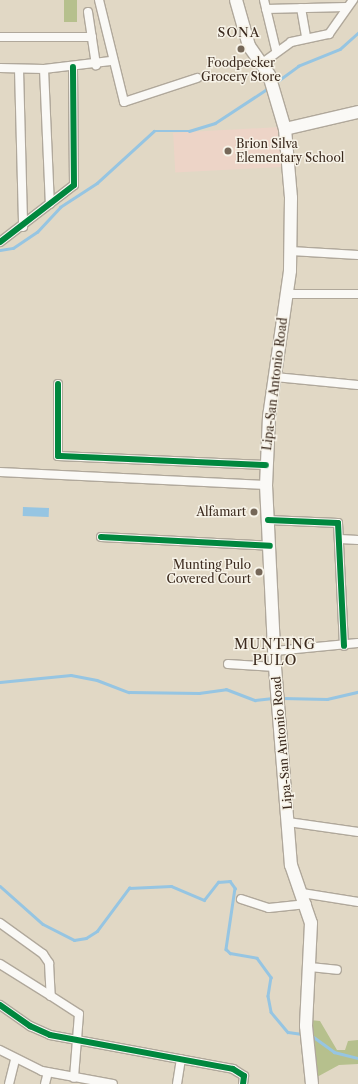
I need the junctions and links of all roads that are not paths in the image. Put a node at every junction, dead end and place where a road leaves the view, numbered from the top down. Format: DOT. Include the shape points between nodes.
graph roads {
  1 [pos="99,0"];
  2 [pos="236,0"];
  3 [pos="264,0"];
  4 [pos="353,0"];
  5 [pos="347,7"];
  6 [pos="301,8"];
  7 [pos="266,9"];
  8 [pos="88,12"];
  9 [pos="306,36"];
  10 [pos="0,37"];
  11 [pos="92,37"];
  12 [pos="276,50"];
  13 [pos="111,61"];
  14 [pos="261,64"];
  15 [pos="96,65"];
  16 [pos="73,67"];
  17 [pos="0,68"];
  18 [pos="19,68"];
  19 [pos="44,69"];
  20 [pos="197,78"];
  21 [pos="358,112"];
  22 [pos="285,129"];
  23 [pos="50,204"];
  24 [pos="23,227"];
  25 [pos="0,242"];
  26 [pos="290,251"];
  27 [pos="358,255"];
  28 [pos="286,294"];
  29 [pos="358,294"];
  30 [pos="275,378"];
  31 [pos="58,384"];
  32 [pos="358,385"];
  33 [pos="266,465"];
  34 [pos="0,472"];
  35 [pos="266,485"];
  36 [pos="268,520"];
  37 [pos="101,537"];
  38 [pos="340,539"];
  39 [pos="358,540"];
  40 [pos="270,546"];
  41 [pos="358,643"];
  42 [pos="344,646"];
  43 [pos="275,651"];
  44 [pos="228,664"];
  45 [pos="275,667"];
  46 [pos="288,822"];
  47 [pos="358,832"];
  48 [pos="302,893"];
  49 [pos="241,899"];
  50 [pos="358,902"];
  51 [pos="307,904"];
  52 [pos="0,922"];
  53 [pos="0,964"];
  54 [pos="310,967"];
  55 [pos="337,970"];
  56 [pos="51,996"];
  57 [pos="0,1005"];
  58 [pos="78,1043"];
  59 [pos="0,1050"];
  60 [pos="181,1059"];
  61 [pos="15,1060"];
  62 [pos="48,1072"];
  63 [pos="74,1078"];
  64 [pos="8,1084"];
  65 [pos="45,1084"];
  66 [pos="113,1084"];
  67 [pos="177,1084"];
  68 [pos="243,1084"];
  69 [pos="312,1084"];
  1 -- 13 [label="street"];
  2 -- 14 [label="main road, Lipa-San Antonio Road" via="249,46"];
  3 -- 7 [label="street"];
  4 -- 5 [label="street"];
  5 -- 6 [label="street"];
  5 -- 9 [label="street" via="329,34"];
  6 -- 7 [label="street"];
  6 -- 9 [label="street"];
  7 -- 12 [label="street"];
  8 -- 11 [label="street"];
  9 -- 12 [label="street"];
  10 -- 11 [label="street"];
  11 -- 15 [label="street"];
  12 -- 14 [label="street"];
  13 -- 15 [label="street"];
  13 -- 20 [label="street" via="124,102"];
  14 -- 22 [label="main road, Lipa-San Antonio Road" via="269,75"];
  15 -- 16 [label="street"];
  16 -- 19 [label="street"];
  16 -- 23 [label="street" via="76,181 70,192"];
  17 -- 18 [label="street"];
  18 -- 19 [label="street"];
  18 -- 24 [label="street"];
  19 -- 23 [label="street"];
  21 -- 22 [label="main road"];
  22 -- 26 [label="main road, Lipa-San Antonio Road" via="291,198"];
  23 -- 24 [label="street"];
  24 -- 25 [label="street"];
  26 -- 27 [label="street"];
  26 -- 28 [label="main road, Lipa-San Antonio Road"];
  28 -- 29 [label="street"];
  28 -- 30 [label="main road, Lipa-San Antonio Road"];
  30 -- 32 [label="street"];
  30 -- 33 [label="main road, Lipa-San Antonio Road"];
  31 -- 33 [label="street" via="58,456"];
  33 -- 35 [label="main road, Lipa-San Antonio Road"];
  34 -- 35 [label="street"];
  35 -- 36 [label="main road, Lipa-San Antonio Road"];
  36 -- 38 [label="street" via="330,520 338,523"];
  36 -- 40 [label="main road, Lipa-San Antonio Road"];
  37 -- 40 [label="street"];
  38 -- 39 [label="street"];
  38 -- 42 [label="street"];
  40 -- 43 [label="main road, Lipa-San Antonio Road"];
  41 -- 42 [label="street"];
  42 -- 43 [label="street"];
  43 -- 45 [label="main road, Lipa-San Antonio Road"];
  44 -- 45 [label="street"];
  45 -- 46 [label="main road, Lipa-San Antonio Road"];
  46 -- 47 [label="street"];
  46 -- 48 [label="main road, Lipa-San Antonio Road" via="292,871"];
  48 -- 50 [label="street"];
  48 -- 51 [label="main road, Lipa-San Antonio Road"];
  49 -- 51 [label="street" via="269,908"];
  51 -- 54 [label="main road, Lipa-San Antonio Road" via="312,931"];
  52 -- 56 [label="street" via="49,962"];
  53 -- 56 [label="street"];
  54 -- 55 [label="street"];
  54 -- 69 [label="main road, Lipa-San Antonio Road" via="306,1026"];
  56 -- 58 [label="street" via="79,1014"];
  57 -- 58 [label="street" via="39,1031"];
  58 -- 60 [label="street"];
  58 -- 63 [label="street"];
  59 -- 61 [label="street"];
  60 -- 67 [label="street"];
  60 -- 68 [label="street" via="232,1069 244,1076"];
  61 -- 62 [label="street"];
  61 -- 64 [label="street"];
  62 -- 63 [label="street"];
  62 -- 65 [label="street"];
  63 -- 66 [label="street"];
}
